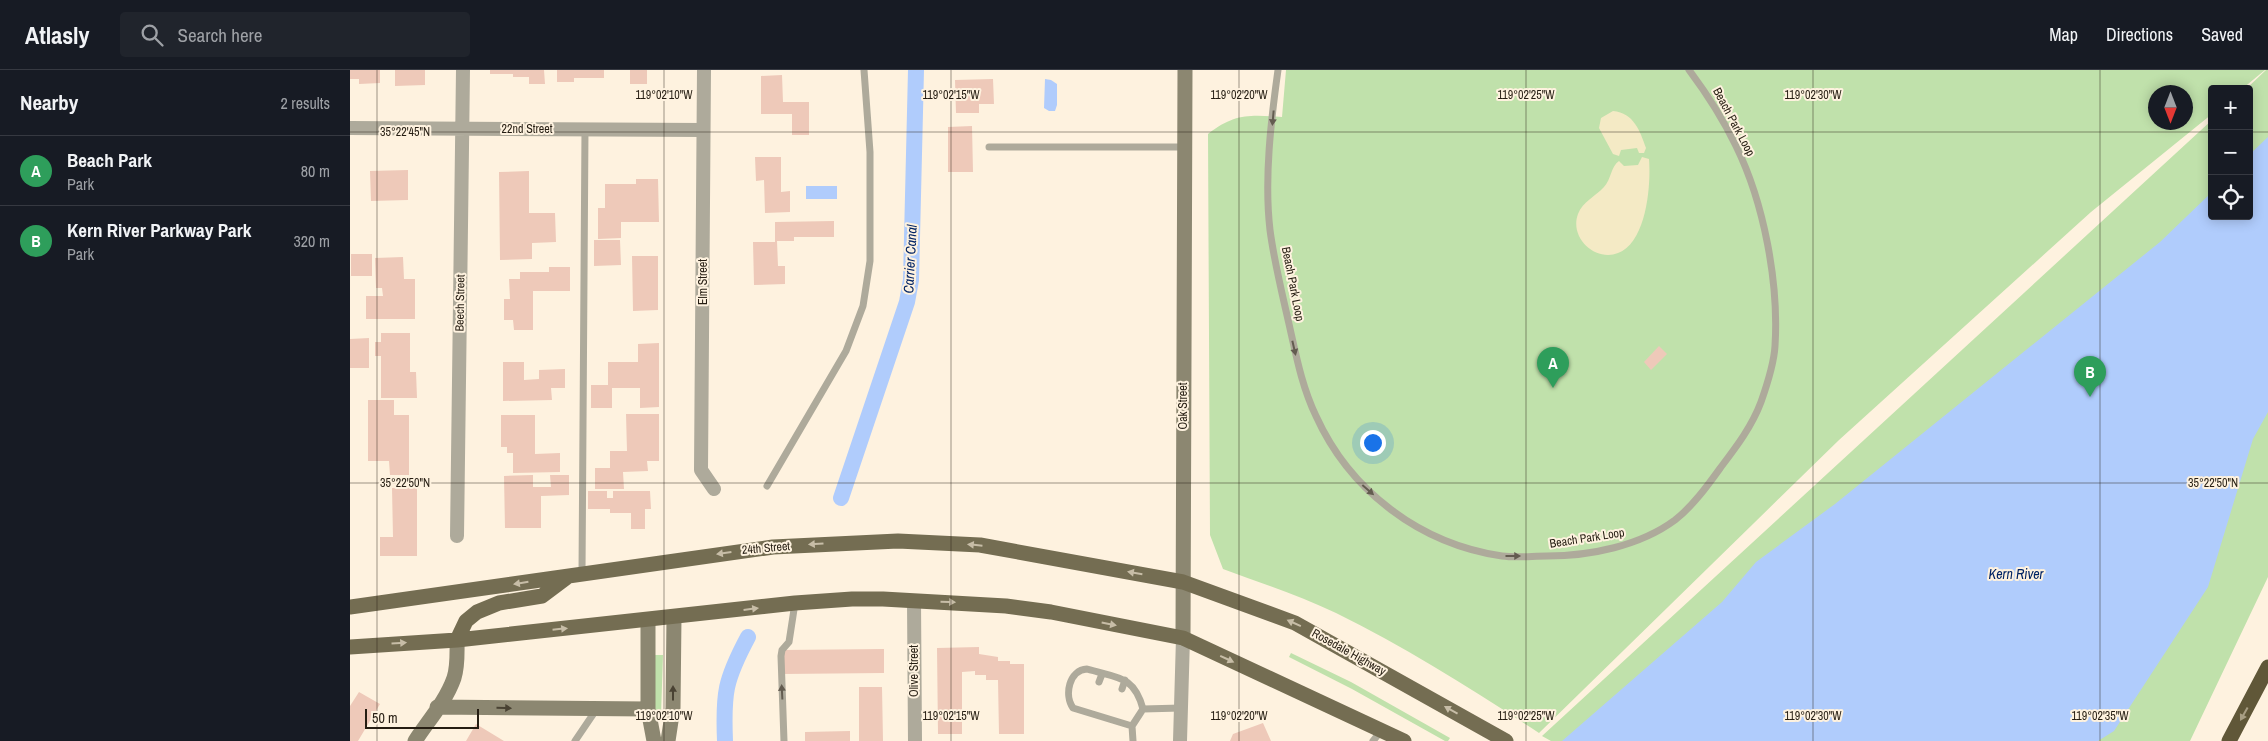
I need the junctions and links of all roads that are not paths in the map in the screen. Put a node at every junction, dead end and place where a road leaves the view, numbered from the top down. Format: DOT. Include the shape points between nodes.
graph roads {
  1 [pos="463,70"];
  2 [pos="704,70"];
  3 [pos="864,70"];
  4 [pos="1185,70"];
  5 [pos="1278,70"];
  6 [pos="1689,70"];
  7 [pos="350,128"];
  8 [pos="463,129"];
  9 [pos="584,129"];
  10 [pos="704,130"];
  11 [pos="1184,146"];
  12 [pos="989,147"];
  13 [pos="767,486"];
  14 [pos="714,490"];
  15 [pos="456,536"];
  16 [pos="576,575"];
  17 [pos="1183,582"];
  18 [pos="914,601"];
  19 [pos="795,603"];
  20 [pos="350,607"];
  21 [pos="674,617"];
  22 [pos="648,620"];
  23 [pos="1182,638"];
  24 [pos="456,640"];
  25 [pos="350,647"];
  26 [pos="2268,667"];
  27 [pos="1102,674"];
  28 [pos="1125,680"];
  29 [pos="1099,682"];
  30 [pos="1122,688"];
  31 [pos="1092,705"];
  32 [pos="438,708"];
  33 [pos="1181,708"];
  34 [pos="596,709"];
  35 [pos="648,709"];
  36 [pos="1143,709"];
  37 [pos="1089,713"];
  38 [pos="1132,726"];
  39 [pos="1377,736"];
  40 [pos="1500,737"];
  41 [pos="415,741"];
  42 [pos="575,741"];
  43 [pos="654,741"];
  44 [pos="668,741"];
  45 [pos="784,741"];
  46 [pos="915,741"];
  47 [pos="1133,741"];
  48 [pos="1180,741"];
  49 [pos="1404,741"];
  50 [pos="2229,741"];
  1 -- 8 [label="street, Beech Street"];
  2 -- 10 [label="street, Elm Street"];
  3 -- 13 [label="lane" via="870,152 870,261 863,306 846,351"];
  4 -- 11 [label="street, Oak Street"];
  5 -- 6 [label="lane, Beach Park Loop, one-way" via="1269,161 1270,228 1297,359 1315,414 1330,444 1358,481 1394,512 1417,528 1451,544 1504,556 1560,556 1599,550 1632,542 1675,520 1705,489 1745,436 1761,401 1775,349 1775,306 1765,235 1757,200 1737,147"];
  7 -- 8 [label="street, 22nd Street"];
  8 -- 9 [label="street, 22nd Street"];
  8 -- 15 [label="street, Beech Street"];
  9 -- 10 [label="street, 22nd Street"];
  9 -- 16 [label="lane"];
  10 -- 14 [label="street, Elm Street" via="701,470"];
  11 -- 12 [label="lane"];
  11 -- 17 [label="street, Oak Street"];
  17 -- 16 [label="main road, 24th Street, one-way" via="1012,550 913,541 763,548"];
  16 -- 20 [label="main road, 24th Street, one-way"];
  16 -- 24 [label="main road" via="542,596 499,603 477,612 466,621"];
  17 -- 23 [label="street, Oak Street"];
  40 -- 17 [label="main road, Rosedale Highway, one-way" via="1295,623"];
  18 -- 19 [label="main road" via="852,599"];
  18 -- 23 [label="main road, one-way" via="1006,606"];
  18 -- 46 [label="street, Olive Street"];
  21 -- 19 [label="main road, one-way"];
  45 -- 19 [label="lane, one-way" via="781,656 789,642"];
  21 -- 22 [label="main road"];
  44 -- 21 [label="street, one-way" via="673,708"];
  24 -- 22 [label="main road, one-way"];
  22 -- 35 [label="street"];
  23 -- 33 [label="street, Oak Street"];
  23 -- 39 [label="main road, one-way"];
  25 -- 24 [label="main road, one-way"];
  24 -- 32 [label="street" via="454,678"];
  26 -- 50 [label="highway, one-way"];
  27 -- 28 [label="lane"];
  27 -- 29 [label="lane"];
  27 -- 37 [label="lane" via="1086,669 1074,674 1068,702 1073,708"];
  28 -- 30 [label="lane"];
  28 -- 36 [label="lane" via="1139,692"];
  31 -- 37 [label="lane"];
  32 -- 34 [label="street, one-way"];
  32 -- 41 [label="street"];
  33 -- 36 [label="lane"];
  33 -- 48 [label="street, Oak Street"];
  34 -- 35 [label="street"];
  34 -- 42 [label="lane"];
  35 -- 43 [label="street"];
  36 -- 38 [label="lane"];
  37 -- 38 [label="lane" via="1113,716"];
  38 -- 47 [label="lane"];
  39 -- 49 [label="main road"];
}
